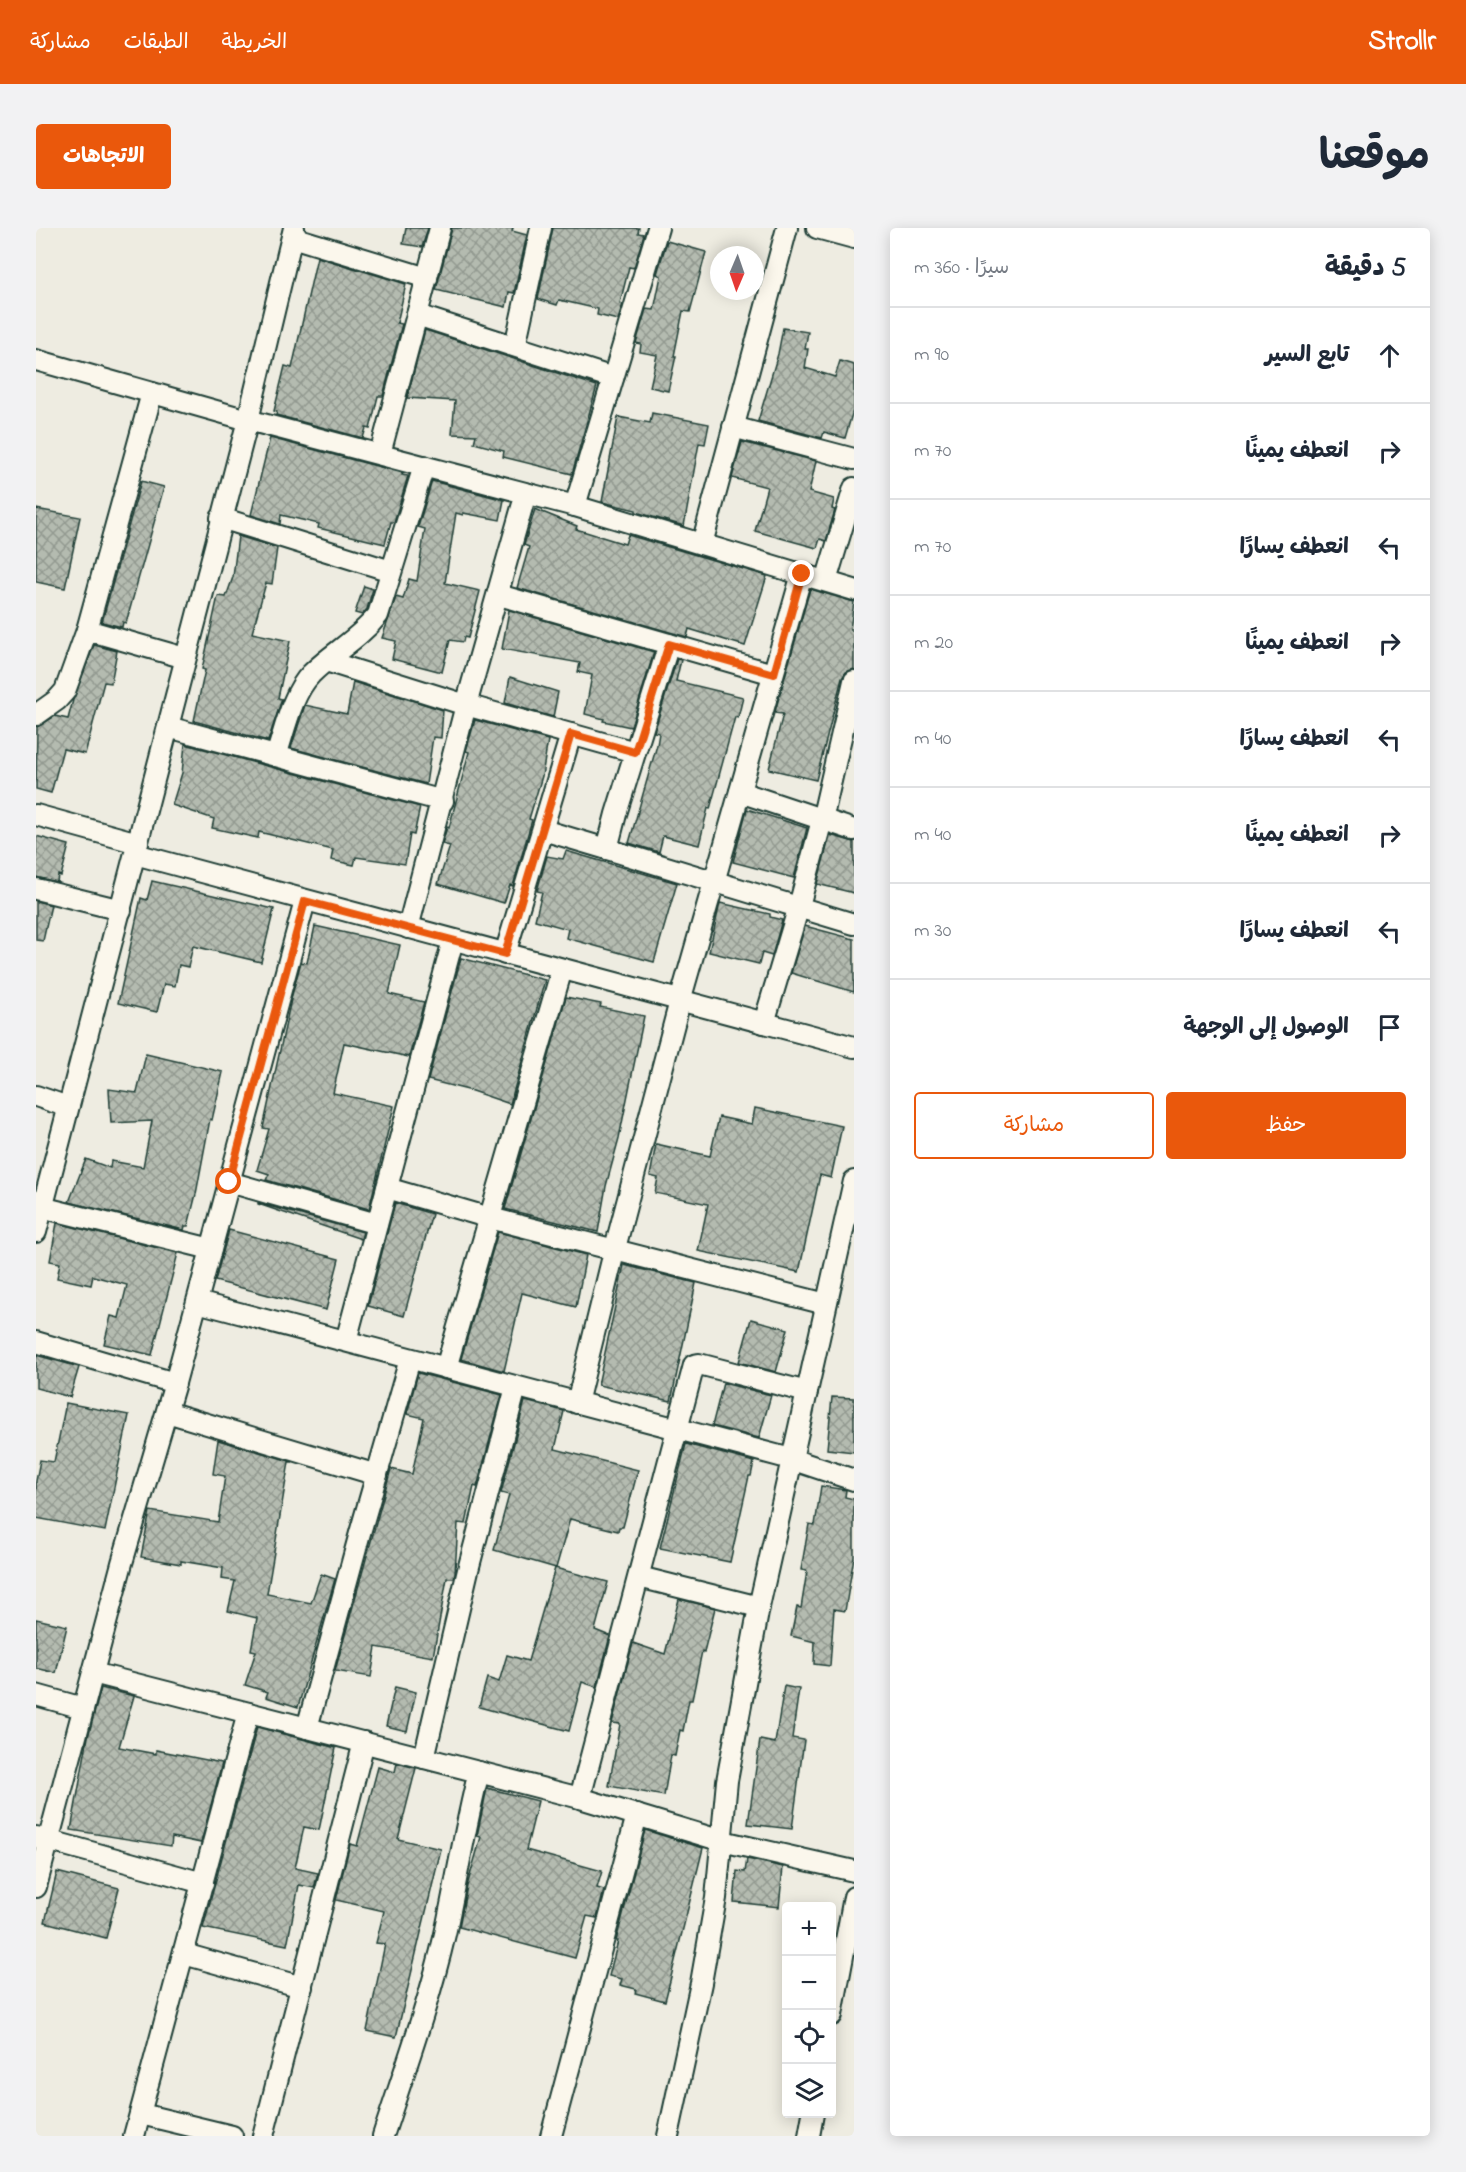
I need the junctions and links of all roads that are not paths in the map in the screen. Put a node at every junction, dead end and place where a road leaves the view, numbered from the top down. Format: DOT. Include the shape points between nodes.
graph roads {
  1 [pos="440,228"];
  2 [pos="541,228"];
  3 [pos="658,228"];
  4 [pos="787,228"];
  5 [pos="817,228"];
  6 [pos="293,233"];
  7 [pos="854,238"];
  8 [pos="427,278"];
  9 [pos="417,315"];
  10 [pos="515,346"];
  11 [pos="36,360"];
  12 [pos="613,378"];
  13 [pos="152,393"];
  14 [pos="248,420"];
  15 [pos="733,427"];
  16 [pos="380,454"];
  17 [pos="854,459"];
  18 [pos="424,466"];
  19 [pos="854,488"];
  20 [pos="526,493"];
  21 [pos="575,506"];
  22 [pos="221,518"];
  23 [pos="702,544"];
  24 [pos="391,571"];
  25 [pos="802,574"];
  26 [pos="826,581"];
  27 [pos="854,590"];
  28 [pos="499,595"];
  29 [pos="87,630"];
  30 [pos="669,644"];
  31 [pos="185,658"];
  32 [pos="326,662"];
  33 [pos="774,674"];
  34 [pos="854,681"];
  35 [pos="466,705"];
  36 [pos="36,715"];
  37 [pos="168,727"];
  38 [pos="571,734"];
  39 [pos="635,752"];
  40 [pos="276,756"];
  41 [pos="740,792"];
  42 [pos="442,801"];
  43 [pos="36,814"];
  44 [pos="822,820"];
  45 [pos="543,830"];
  46 [pos="854,830"];
  47 [pos="136,849"];
  48 [pos="607,849"];
  49 [pos="714,880"];
  50 [pos="36,889"];
  51 [pos="305,901"];
  52 [pos="799,906"];
  53 [pos="120,910"];
  54 [pos="854,924"];
  55 [pos="408,928"];
  56 [pos="453,940"];
  57 [pos="505,954"];
  58 [pos="562,969"];
  59 [pos="680,1001"];
  60 [pos="764,1023"];
  61 [pos="854,1047"];
  62 [pos="36,1096"];
  63 [pos="68,1107"];
  64 [pos="854,1181"];
  65 [pos="229,1182"];
  66 [pos="387,1188"];
  67 [pos="41,1196"];
  68 [pos="490,1218"];
  69 [pos="377,1224"];
  70 [pos="36,1232"];
  71 [pos="615,1248"];
  72 [pos="211,1249"];
  73 [pos="197,1302"];
  74 [pos="826,1304"];
  75 [pos="345,1341"];
  76 [pos="36,1342"];
  77 [pos="410,1359"];
  78 [pos="446,1368"];
  79 [pos="175,1383"];
  80 [pos="516,1387"];
  81 [pos="807,1392"];
  82 [pos="577,1403"];
  83 [pos="167,1412"];
  84 [pos="675,1429"];
  85 [pos="791,1460"];
  86 [pos="377,1475"];
  87 [pos="854,1480"];
  88 [pos="639,1577"];
  89 [pos="759,1607"];
  90 [pos="93,1673"];
  91 [pos="36,1695"];
  92 [pos="83,1708"];
  93 [pos="248,1713"];
  94 [pos="308,1728"];
  95 [pos="364,1742"];
  96 [pos="424,1758"];
  97 [pos="479,1772"];
  98 [pos="580,1798"];
  99 [pos="637,1815"];
  100 [pos="42,1839"];
  101 [pos="722,1841"];
  102 [pos="854,1871"];
  103 [pos="203,1883"];
  104 [pos="36,1887"];
  105 [pos="854,1897"];
  106 [pos="184,1954"];
  107 [pos="302,1987"];
  108 [pos="832,2010"];
  109 [pos="141,2114"];
  110 [pos="812,2118"];
  111 [pos="134,2136"];
  112 [pos="232,2136"];
  113 [pos="264,2136"];
  114 [pos="383,2136"];
  115 [pos="551,2136"];
  116 [pos="668,2136"];
  117 [pos="809,2136"];
  1 -- 8 [label="street"];
  2 -- 10 [label="street"];
  3 -- 12 [label="street"];
  4 -- 15 [label="street"];
  5 -- 7 [label="street"];
  6 -- 8 [label="street"];
  6 -- 14 [label="street"];
  8 -- 9 [label="street"];
  9 -- 10 [label="street"];
  9 -- 16 [label="street"];
  10 -- 12 [label="street"];
  11 -- 13 [label="street"];
  12 -- 21 [label="street"];
  13 -- 14 [label="street"];
  13 -- 29 [label="street"];
  14 -- 16 [label="street"];
  14 -- 22 [label="street"];
  15 -- 17 [label="street"];
  15 -- 23 [label="street"];
  16 -- 18 [label="street"];
  18 -- 20 [label="street"];
  18 -- 24 [label="street"];
  19 -- 26 [label="street"];
  20 -- 21 [label="street"];
  20 -- 28 [label="street"];
  21 -- 23 [label="street"];
  22 -- 24 [label="street"];
  22 -- 31 [label="street"];
  23 -- 25 [label="street"];
  24 -- 32 [label="street" via="378,615"];
  25 -- 26 [label="street"];
  25 -- 33 [label="street"];
  26 -- 27 [label="street"];
  28 -- 30 [label="street"];
  28 -- 35 [label="street"];
  29 -- 31 [label="street"];
  29 -- 36 [label="street" via="64,691"];
  30 -- 33 [label="street"];
  30 -- 39 [label="street"];
  31 -- 37 [label="street"];
  32 -- 35 [label="street"];
  32 -- 40 [label="street" via="311,674 296,696"];
  33 -- 41 [label="street"];
  34 -- 44 [label="street"];
  35 -- 38 [label="street"];
  35 -- 42 [label="street"];
  37 -- 40 [label="street"];
  37 -- 47 [label="street"];
  38 -- 39 [label="street"];
  38 -- 45 [label="street"];
  39 -- 48 [label="street"];
  40 -- 42 [label="street"];
  41 -- 44 [label="street"];
  41 -- 49 [label="street"];
  42 -- 55 [label="street"];
  43 -- 47 [label="street"];
  44 -- 46 [label="street"];
  44 -- 52 [label="street"];
  45 -- 48 [label="street"];
  45 -- 57 [label="street"];
  47 -- 51 [label="street"];
  47 -- 53 [label="street"];
  48 -- 49 [label="street"];
  49 -- 52 [label="street"];
  49 -- 59 [label="street"];
  50 -- 53 [label="street"];
  51 -- 55 [label="street"];
  51 -- 65 [label="street"];
  52 -- 54 [label="street"];
  52 -- 60 [label="street"];
  53 -- 63 [label="street"];
  55 -- 56 [label="street"];
  56 -- 57 [label="street"];
  56 -- 66 [label="street"];
  57 -- 58 [label="street"];
  58 -- 59 [label="street"];
  58 -- 68 [label="street"];
  59 -- 60 [label="street"];
  59 -- 71 [label="street"];
  60 -- 61 [label="street"];
  62 -- 63 [label="street"];
  63 -- 67 [label="street"];
  64 -- 74 [label="street"];
  65 -- 69 [label="street"];
  65 -- 72 [label="street"];
  66 -- 68 [label="street"];
  66 -- 69 [label="street"];
  67 -- 70 [label="street"];
  67 -- 72 [label="street"];
  68 -- 71 [label="street"];
  68 -- 78 [label="street"];
  69 -- 75 [label="street"];
  71 -- 74 [label="street"];
  71 -- 82 [label="street"];
  72 -- 73 [label="street"];
  73 -- 75 [label="street"];
  73 -- 79 [label="street"];
  74 -- 81 [label="street"];
  75 -- 77 [label="street"];
  76 -- 79 [label="street"];
  77 -- 78 [label="street"];
  77 -- 86 [label="street"];
  78 -- 80 [label="street"];
  79 -- 83 [label="street"];
  80 -- 82 [label="street"];
  80 -- 96 [label="street"];
  81 -- 84 [label="street" via="695,1364"];
  81 -- 85 [label="street"];
  82 -- 84 [label="street"];
  83 -- 86 [label="street"];
  83 -- 90 [label="street"];
  84 -- 85 [label="street"];
  84 -- 88 [label="street"];
  85 -- 87 [label="street"];
  85 -- 89 [label="street"];
  86 -- 94 [label="street"];
  88 -- 89 [label="street"];
  88 -- 98 [label="street"];
  89 -- 101 [label="street" via="727,1780"];
  90 -- 92 [label="street"];
  90 -- 93 [label="street"];
  91 -- 92 [label="street"];
  92 -- 100 [label="street"];
  93 -- 94 [label="street"];
  93 -- 103 [label="street"];
  94 -- 95 [label="street"];
  95 -- 96 [label="street"];
  95 -- 107 [label="street"];
  96 -- 97 [label="street"];
  97 -- 98 [label="street"];
  97 -- 114 [label="street" via="445,1935 412,2053"];
  98 -- 99 [label="street"];
  99 -- 101 [label="street"];
  99 -- 115 [label="street"];
  100 -- 103 [label="street"];
  100 -- 104 [label="street"];
  101 -- 102 [label="street"];
  101 -- 116 [label="street" via="701,1983"];
  103 -- 106 [label="street"];
  105 -- 108 [label="street"];
  106 -- 107 [label="street"];
  106 -- 109 [label="street"];
  107 -- 113 [label="street"];
  109 -- 111 [label="street"];
  109 -- 112 [label="street"];
  110 -- 117 [label="street"];
}
